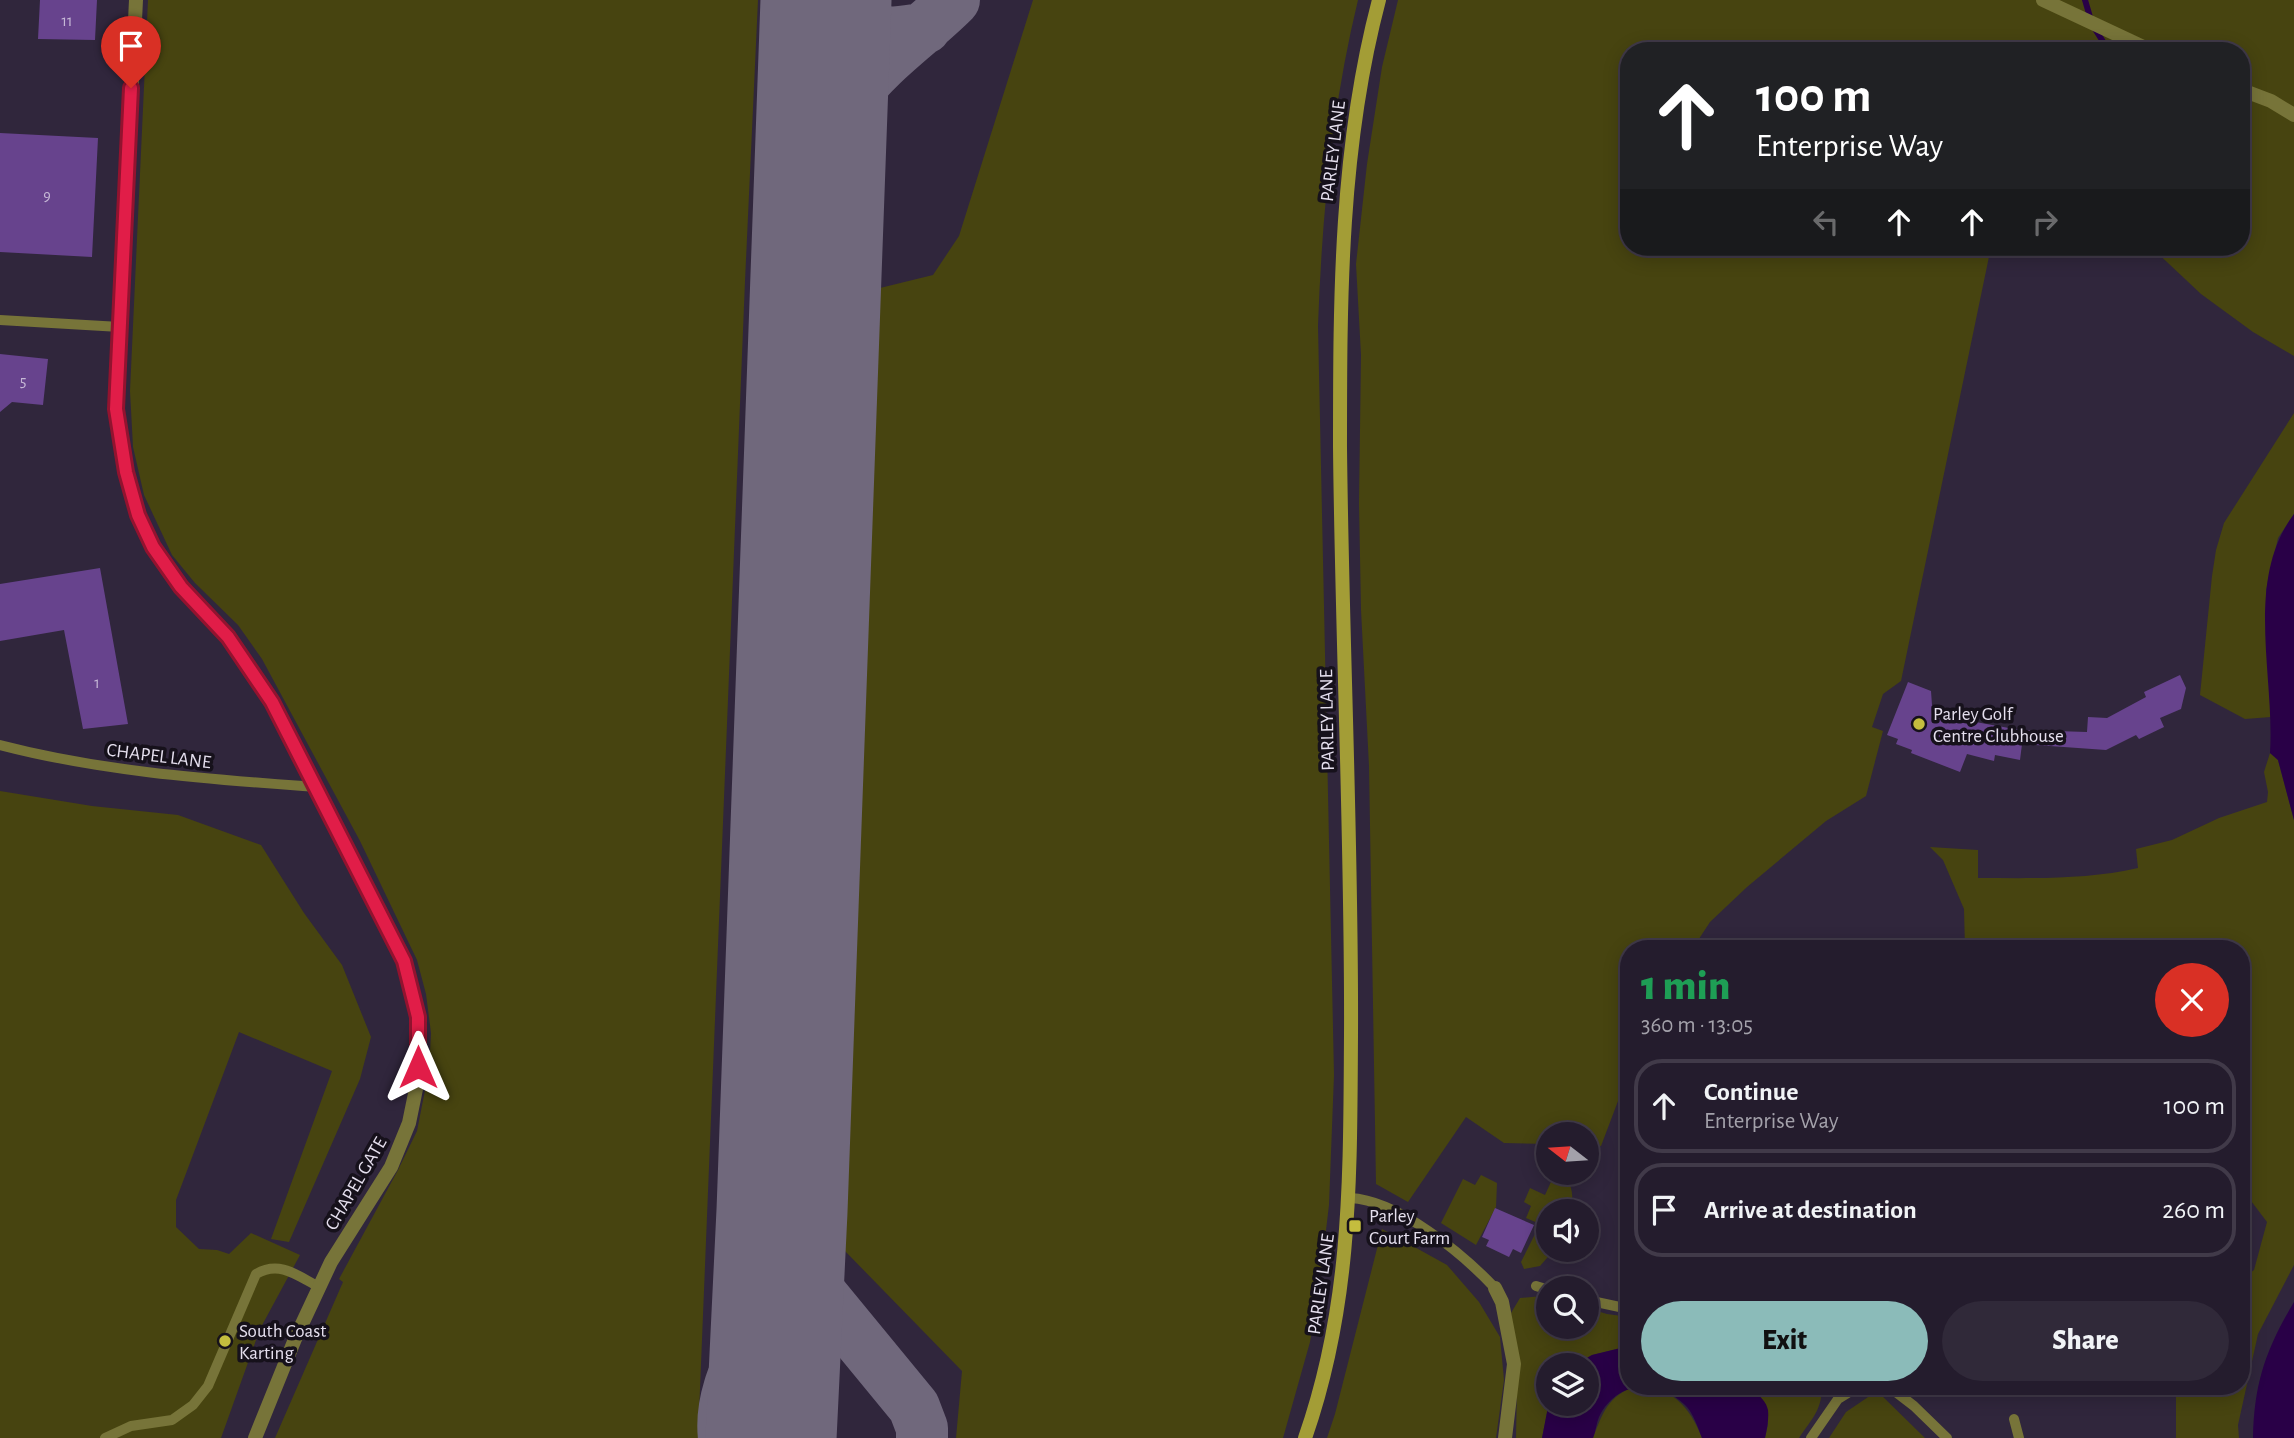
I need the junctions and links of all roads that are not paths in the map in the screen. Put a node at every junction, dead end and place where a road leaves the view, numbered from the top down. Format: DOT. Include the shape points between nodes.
graph roads {
  1 [pos="136,0"];
  2 [pos="1379,0"];
  3 [pos="2043,0"];
  4 [pos="2133,42"];
  5 [pos="2250,93"];
  6 [pos="2294,115"];
  7 [pos="0,320"];
  8 [pos="120,327"];
  9 [pos="0,745"];
  10 [pos="315,787"];
  11 [pos="1350,1198"];
  12 [pos="320,1287"];
  13 [pos="1495,1288"];
  14 [pos="1599,1303"];
  15 [pos="1620,1307"];
  16 [pos="1844,1395"];
  17 [pos="1900,1395"];
  18 [pos="2014,1419"];
  19 [pos="105,1438"];
  20 [pos="255,1438"];
  21 [pos="1306,1438"];
  22 [pos="1505,1438"];
  23 [pos="1811,1438"];
  24 [pos="1947,1438"];
  25 [pos="2019,1438"];
  1 -- 8 [label="street, CHAPEL GATE"];
  2 -- 11 [label="main road, PARLEY LANE" via="1350,154 1341,279"];
  3 -- 4 [label="street"];
  5 -- 6 [label="street"];
  7 -- 8 [label="lane"];
  8 -- 10 [label="street, CHAPEL GATE" via="116,409 122,456 138,515 168,570 228,637 272,702"];
  9 -- 10 [label="lane, CHAPEL LANE" via="161,775"];
  10 -- 12 [label="street, CHAPEL GATE" via="404,961 418,1017 419,1050 409,1123"];
  11 -- 13 [label="lane" via="1375,1201 1405,1217 1450,1247"];
  11 -- 21 [label="main road, PARLEY LANE" via="1333,1342"];
  12 -- 19 [label="lane" via="278,1267 256,1274 208,1386 193,1405 172,1420 131,1426"];
  12 -- 20 [label="street, CHAPEL GATE"];
  13 -- 22 [label="street" via="1514,1364"];
  14 -- 15 [label="lane"];
  16 -- 23 [label="lane"];
  17 -- 24 [label="lane"];
  18 -- 25 [label="lane"];
}
